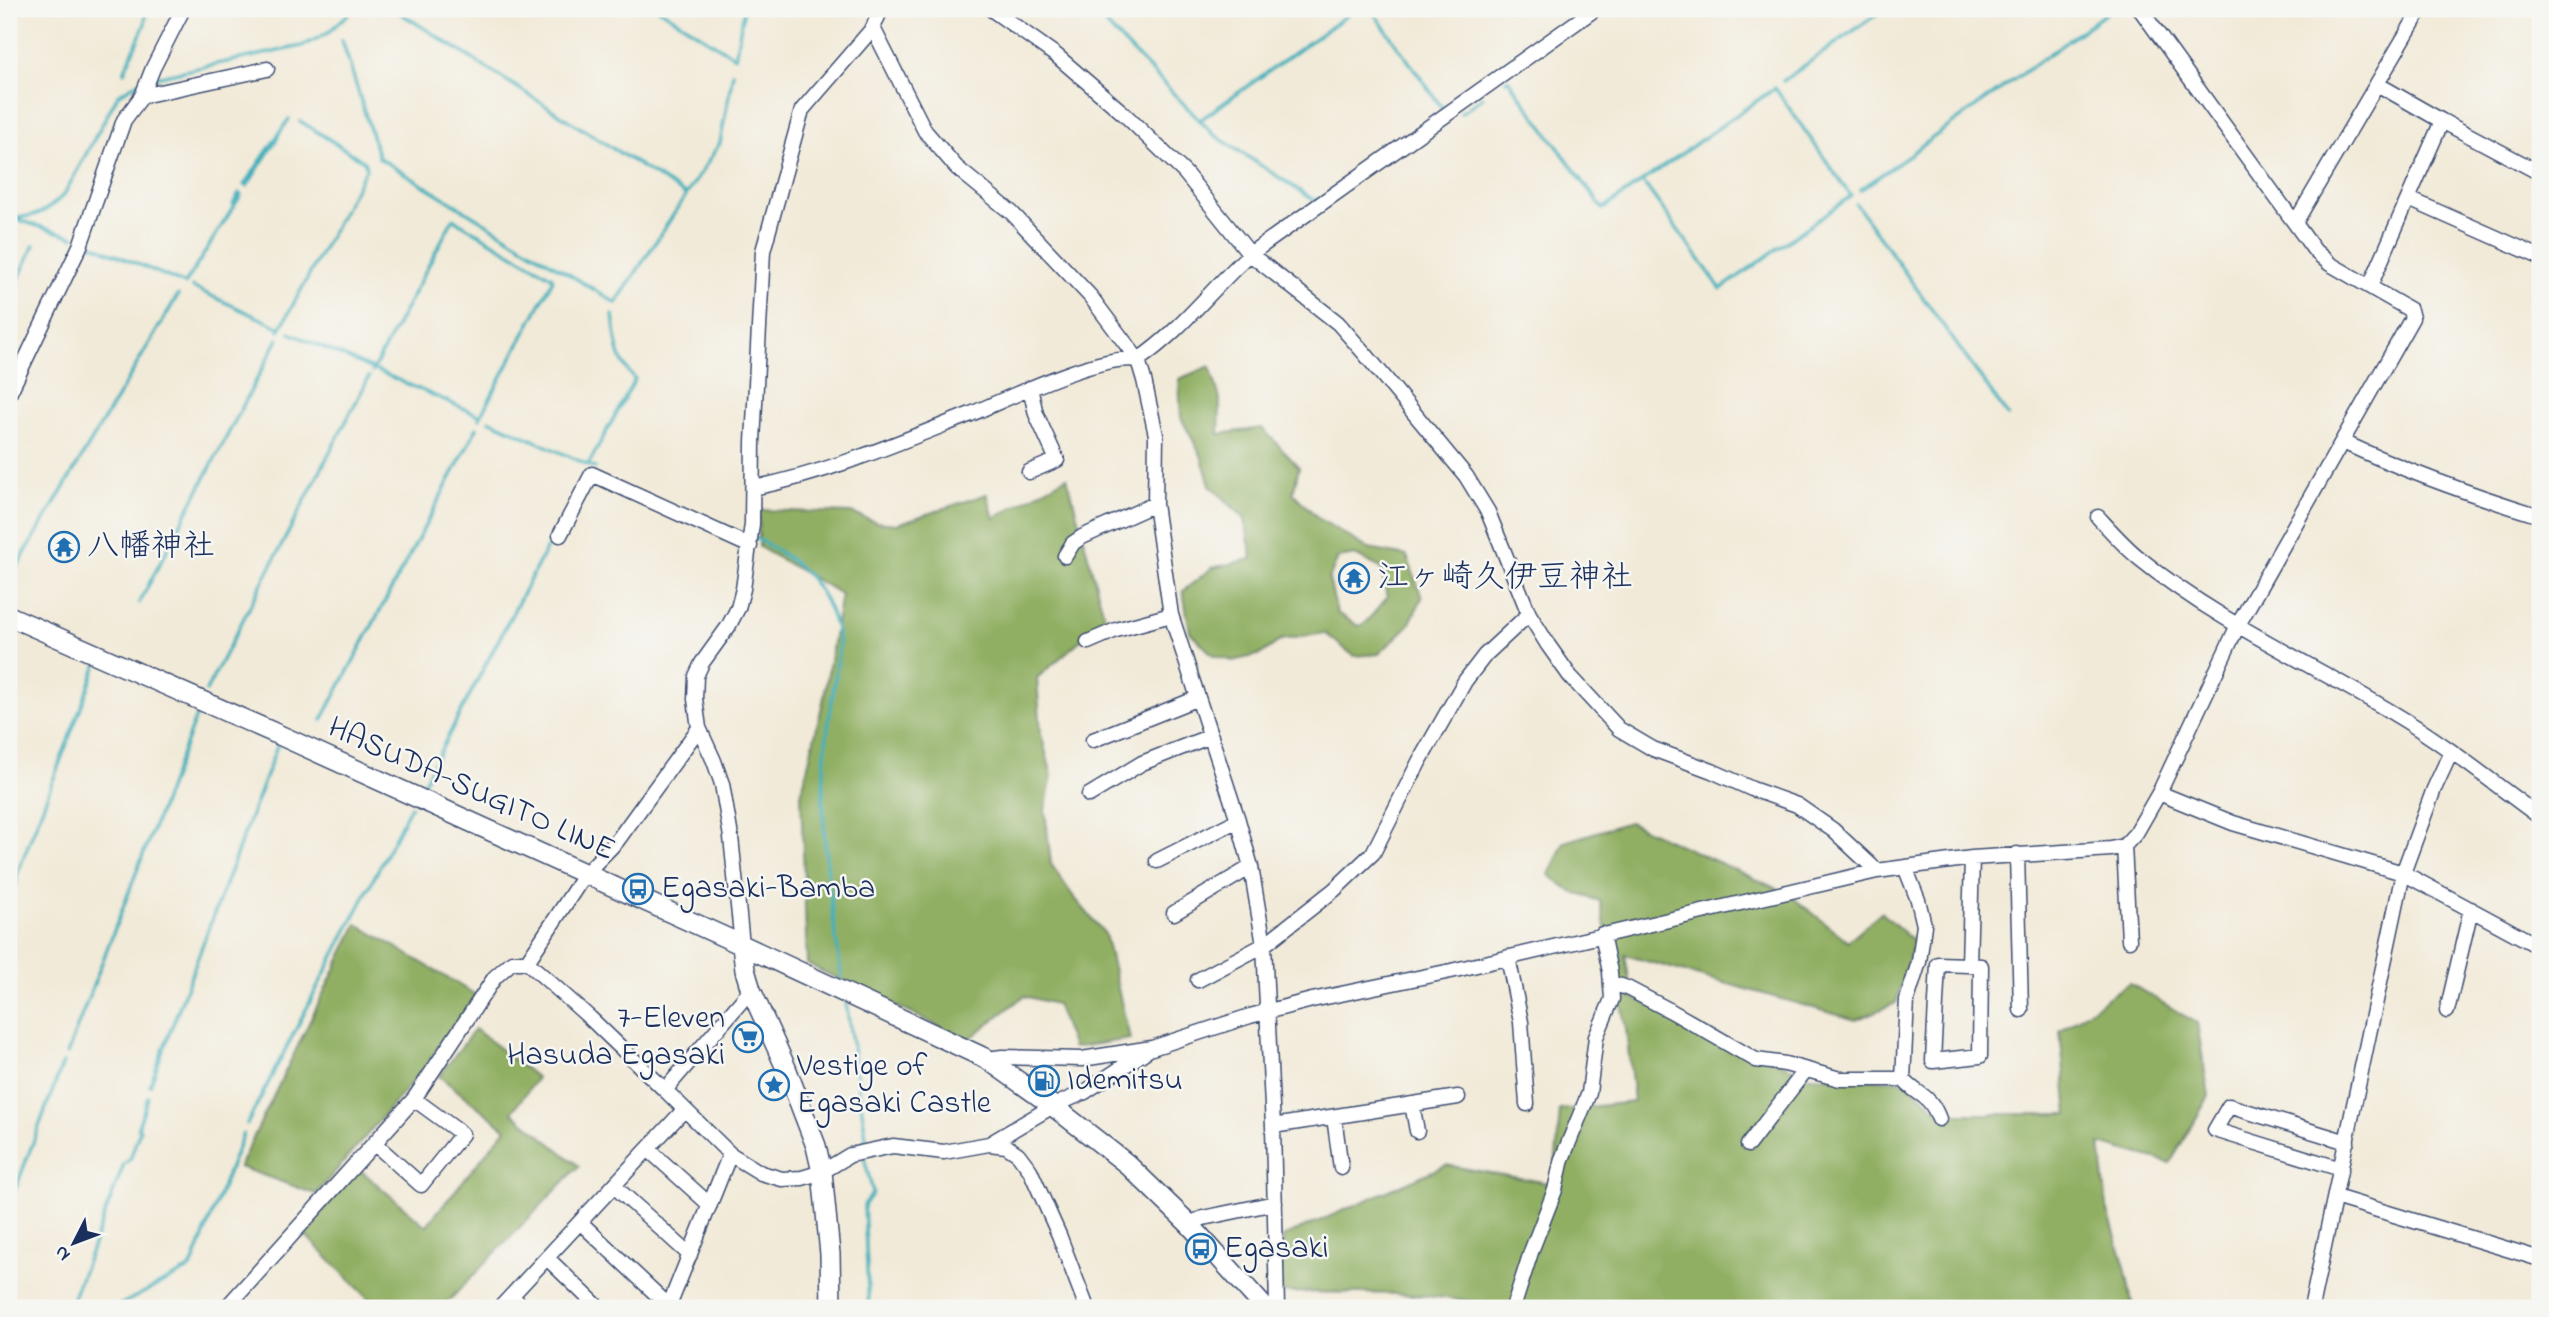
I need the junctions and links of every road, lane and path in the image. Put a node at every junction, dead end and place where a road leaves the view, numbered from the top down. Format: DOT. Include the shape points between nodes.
graph roads {
  1 [pos="183,9"];
  2 [pos="881,9"];
  3 [pos="991,9"];
  4 [pos="1595,9"];
  5 [pos="2140,9"];
  6 [pos="2421,9"];
  7 [pos="873,28"];
  8 [pos="267,69"];
  9 [pos="2377,84"];
  10 [pos="144,91"];
  11 [pos="2442,121"];
  12 [pos="2540,173"];
  13 [pos="2409,199"];
  14 [pos="2295,223"];
  15 [pos="1250,254"];
  16 [pos="2540,257"];
  17 [pos="2370,286"];
  18 [pos="1138,360"];
  19 [pos="1030,388"];
  20 [pos="9,394"];
  21 [pos="2343,442"];
  22 [pos="1029,472"];
  23 [pos="753,488"];
  24 [pos="1155,503"];
  25 [pos="2540,516"];
  26 [pos="2098,517"];
  27 [pos="560,535"];
  28 [pos="750,546"];
  29 [pos="1066,556"];
  30 [pos="1529,614"];
  31 [pos="1171,615"];
  32 [pos="9,616"];
  33 [pos="2238,625"];
  34 [pos="1088,642"];
  35 [pos="1198,698"];
  36 [pos="699,728"];
  37 [pos="1210,736"];
  38 [pos="1093,740"];
  39 [pos="2451,752"];
  40 [pos="2159,793"];
  41 [pos="1089,794"];
  42 [pos="2540,817"];
  43 [pos="1238,820"];
  44 [pos="2124,846"];
  45 [pos="2017,854"];
  46 [pos="1972,858"];
  47 [pos="1157,861"];
  48 [pos="1251,867"];
  49 [pos="1905,867"];
  50 [pos="1877,871"];
  51 [pos="585,873"];
  52 [pos="2403,873"];
  53 [pos="2471,909"];
  54 [pos="1174,912"];
  55 [pos="1602,934"];
  56 [pos="2129,940"];
  57 [pos="742,945"];
  58 [pos="1264,945"];
  59 [pos="2540,947"];
  60 [pos="1508,957"];
  61 [pos="527,962"];
  62 [pos="1969,965"];
  63 [pos="1198,980"];
  64 [pos="1612,983"];
  65 [pos="751,990"];
  66 [pos="2021,1010"];
  67 [pos="2447,1011"];
  68 [pos="1268,1012"];
  69 [pos="1152,1048"];
  70 [pos="987,1059"];
  71 [pos="1805,1070"];
  72 [pos="1903,1079"];
  73 [pos="664,1090"];
  74 [pos="1458,1097"];
  75 [pos="414,1099"];
  76 [pos="1412,1104"];
  77 [pos="1527,1104"];
  78 [pos="1053,1106"];
  79 [pos="684,1110"];
  80 [pos="1334,1117"];
  81 [pos="1939,1119"];
  82 [pos="1273,1126"];
  83 [pos="1417,1131"];
  84 [pos="2347,1142"];
  85 [pos="374,1144"];
  86 [pos="989,1144"];
  87 [pos="1748,1145"];
  88 [pos="648,1149"];
  89 [pos="730,1154"];
  90 [pos="1340,1168"];
  91 [pos="2341,1169"];
  92 [pos="822,1172"];
  93 [pos="614,1186"];
  94 [pos="2335,1197"];
  95 [pos="1275,1203"];
  96 [pos="710,1205"];
  97 [pos="580,1222"];
  98 [pos="1189,1224"];
  99 [pos="690,1255"];
  100 [pos="547,1258"];
  101 [pos="2540,1259"];
  102 [pos="512,1296"];
  103 [pos="670,1307"];
  104 [pos="226,1308"];
  105 [pos="500,1308"];
  106 [pos="524,1308"];
  107 [pos="599,1308"];
  108 [pos="831,1308"];
  109 [pos="1087,1308"];
  110 [pos="1265,1308"];
  111 [pos="1277,1308"];
  112 [pos="1513,1308"];
  113 [pos="2311,1308"];
  1 -- 10 [label="street"];
  2 -- 7 [label="street"];
  3 -- 15 [label="street" via="1056,55 1123,113 1185,173"];
  4 -- 15 [label="street"];
  5 -- 14 [label="street"];
  6 -- 9 [label="street"];
  7 -- 18 [label="street" via="925,131 957,168 1042,243"];
  7 -- 23 [label="street" via="802,110 763,251"];
  8 -- 10 [label="street"];
  9 -- 11 [label="street"];
  9 -- 14 [label="street"];
  10 -- 20 [label="street" via="124,120 80,246"];
  11 -- 12 [label="street"];
  11 -- 13 [label="street"];
  13 -- 16 [label="street"];
  13 -- 17 [label="street"];
  14 -- 17 [label="street" via="2322,257"];
  15 -- 18 [label="street" via="1197,311"];
  15 -- 30 [label="street" via="1338,323 1466,476 1488,512"];
  17 -- 21 [label="street" via="2410,310 2412,318"];
  18 -- 19 [label="street" via="1124,357"];
  18 -- 24 [label="street" via="1156,435"];
  19 -- 22 [label="street" via="1036,414 1057,460"];
  19 -- 23 [label="street" via="799,478"];
  21 -- 25 [label="street" via="2446,486"];
  21 -- 33 [label="street"];
  23 -- 28 [label="street"];
  24 -- 29 [label="street" via="1082,537"];
  24 -- 31 [label="street"];
  26 -- 33 [label="street" via="2180,590"];
  27 -- 28 [label="street" via="592,474"];
  28 -- 36 [label="street" via="738,608 696,676"];
  30 -- 50 [label="street" via="1570,676 1619,729 1653,749 1797,805"];
  30 -- 58 [label="street" via="1465,681 1373,853"];
  31 -- 34 [label="street"];
  31 -- 35 [label="street"];
  32 -- 51 [label="main road, HASUDA-SUGITO LINE"];
  33 -- 39 [label="street" via="2394,713"];
  33 -- 40 [label="street"];
  35 -- 37 [label="street"];
  35 -- 38 [label="street"];
  36 -- 51 [label="street" via="617,841"];
  36 -- 57 [label="street" via="722,784"];
  37 -- 41 [label="street" via="1142,763"];
  37 -- 43 [label="street"];
  39 -- 42 [label="street"];
  39 -- 52 [label="street"];
  40 -- 44 [label="street"];
  40 -- 52 [label="street" via="2234,823"];
  43 -- 47 [label="street"];
  43 -- 48 [label="street"];
  44 -- 45 [label="street"];
  44 -- 56 [label="street"];
  45 -- 46 [label="street"];
  45 -- 66 [label="street"];
  46 -- 49 [label="street"];
  46 -- 62 [label="street"];
  48 -- 54 [label="street"];
  48 -- 58 [label="street"];
  49 -- 50 [label="street"];
  49 -- 72 [label="street" via="1924,925 1907,1000"];
  50 -- 55 [label="street"];
  51 -- 57 [label="main road, HASUDA-SUGITO LINE"];
  51 -- 61 [label="street"];
  52 -- 53 [label="street"];
  52 -- 84 [label="street"];
  53 -- 59 [label="street"];
  53 -- 67 [label="street"];
  55 -- 60 [label="street"];
  55 -- 64 [label="street"];
  57 -- 65 [label="main road"];
  57 -- 70 [label="main road, HASUDA-SUGITO LINE"];
  58 -- 63 [label="street"];
  58 -- 68 [label="street"];
  60 -- 68 [label="street"];
  60 -- 77 [label="street" via="1521,1022"];
  61 -- 73 [label="street"];
  61 -- 75 [label="street" via="512,962 495,977"];
  62 -- 62 [label="street" via="1981,966 1980,1056 1933,1061 1938,964"];
  64 -- 71 [label="street" via="1682,1017 1748,1057"];
  64 -- 112 [label="street" via="1609,1009 1596,1037 1589,1093"];
  65 -- 73 [label="street"];
  65 -- 92 [label="main road" via="802,1106"];
  68 -- 69 [label="street"];
  68 -- 82 [label="street"];
  69 -- 70 [label="street" via="1082,1059"];
  69 -- 78 [label="street" via="1085,1092"];
  70 -- 78 [label="main road, HASUDA-SUGITO LINE"];
  71 -- 72 [label="street" via="1849,1079"];
  71 -- 87 [label="street"];
  72 -- 81 [label="street" via="1927,1098"];
  73 -- 79 [label="street"];
  74 -- 76 [label="street"];
  75 -- 85 [label="street"];
  75 -- 85 [label="street" via="462,1135 421,1185"];
  76 -- 80 [label="street"];
  76 -- 83 [label="street"];
  78 -- 86 [label="street"];
  78 -- 98 [label="main road, HASUDA-SUGITO LINE" via="1127,1164"];
  79 -- 88 [label="street"];
  79 -- 89 [label="street"];
  80 -- 82 [label="street"];
  80 -- 90 [label="street"];
  82 -- 95 [label="street"];
  84 -- 91 [label="street"];
  84 -- 91 [label="street" via="2229,1106 2215,1130"];
  85 -- 104 [label="street"];
  86 -- 92 [label="street" via="944,1152 893,1146 850,1155"];
  86 -- 109 [label="street" via="1006,1146 1030,1170"];
  88 -- 93 [label="street"];
  88 -- 96 [label="street"];
  89 -- 92 [label="street" via="761,1173 782,1179"];
  89 -- 96 [label="street"];
  91 -- 94 [label="street"];
  92 -- 108 [label="main road"];
  93 -- 97 [label="street"];
  93 -- 99 [label="street"];
  94 -- 101 [label="street"];
  94 -- 113 [label="street"];
  95 -- 98 [label="street"];
  95 -- 111 [label="street"];
  96 -- 99 [label="street"];
  97 -- 100 [label="street"];
  97 -- 103 [label="street"];
  98 -- 110 [label="main road, HASUDA-SUGITO LINE"];
  99 -- 103 [label="street"];
  100 -- 102 [label="street"];
  100 -- 107 [label="street"];
  102 -- 105 [label="street"];
  102 -- 106 [label="street"];
}
